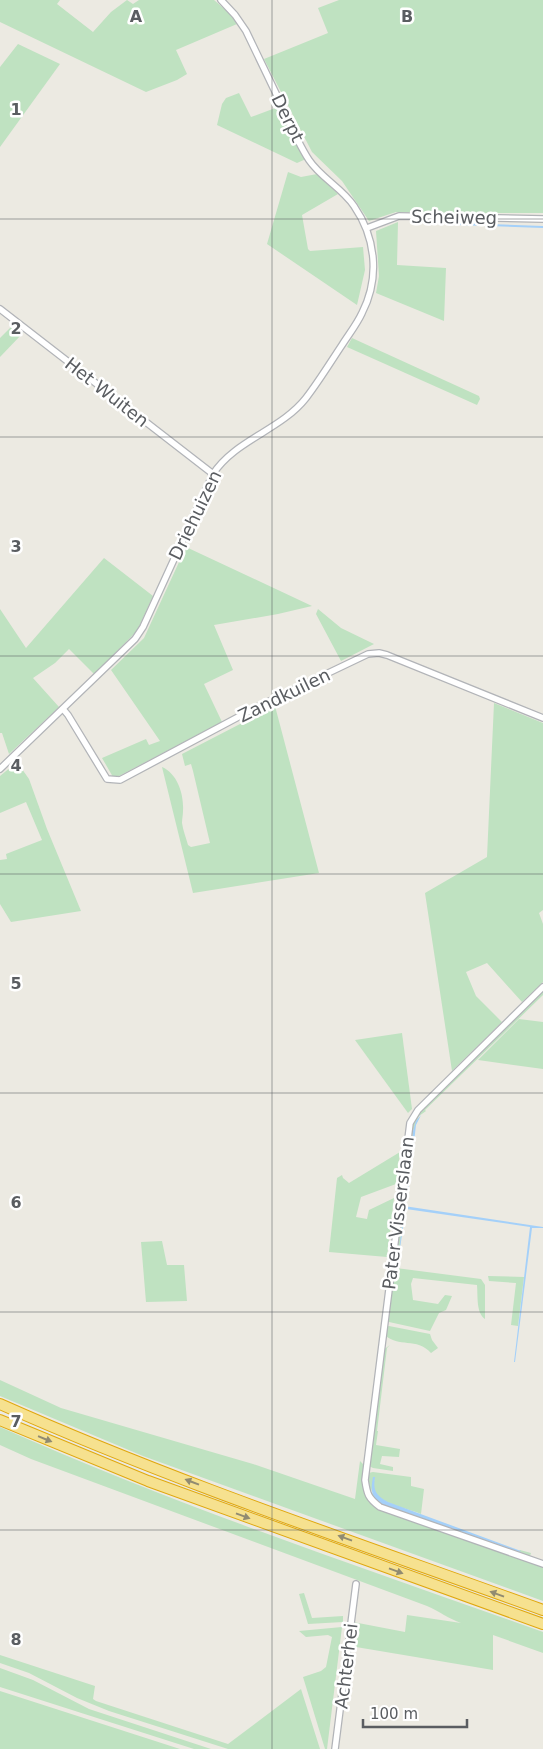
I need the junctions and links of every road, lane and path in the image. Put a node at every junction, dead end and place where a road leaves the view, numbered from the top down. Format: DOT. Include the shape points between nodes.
graph roads {
  1 [pos="221,0"];
  2 [pos="543,219"];
  3 [pos="367,228"];
  4 [pos="0,309"];
  5 [pos="213,474"];
  6 [pos="63,709"];
  7 [pos="543,718"];
  8 [pos="0,769"];
  9 [pos="543,987"];
  10 [pos="0,1404"];
  11 [pos="0,1420"];
  12 [pos="543,1564"];
  13 [pos="356,1584"];
  14 [pos="543,1610"];
  15 [pos="543,1624"];
  16 [pos="335,1749"];
  1 -- 3 [label="street, Derpt" via="246,31 308,159 343,192"];
  2 -- 3 [label="street, Scheiweg" via="399,216"];
  3 -- 5 [label="street, Driehuizen" via="372,247 373,274 371,291 362,313 300,405 231,454"];
  4 -- 5 [label="street, Het Wuiten"];
  5 -- 6 [label="street, Driehuizen" via="139,633 128,648"];
  6 -- 7 [label="street, Zandkuilen" via="107,779 120,780 257,707 368,654 387,655"];
  6 -- 8 [label="street, Driehuizen"];
  9 -- 12 [label="street, Pater Visserslaan" via="418,1110 410,1123 366,1470 366,1493 380,1507"];
  14 -- 10 [label="highway, one-way" via="198,1485"];
  11 -- 15 [label="highway, one-way" via="148,1481"];
  13 -- 16 [label="street, Achterhei"];
}
